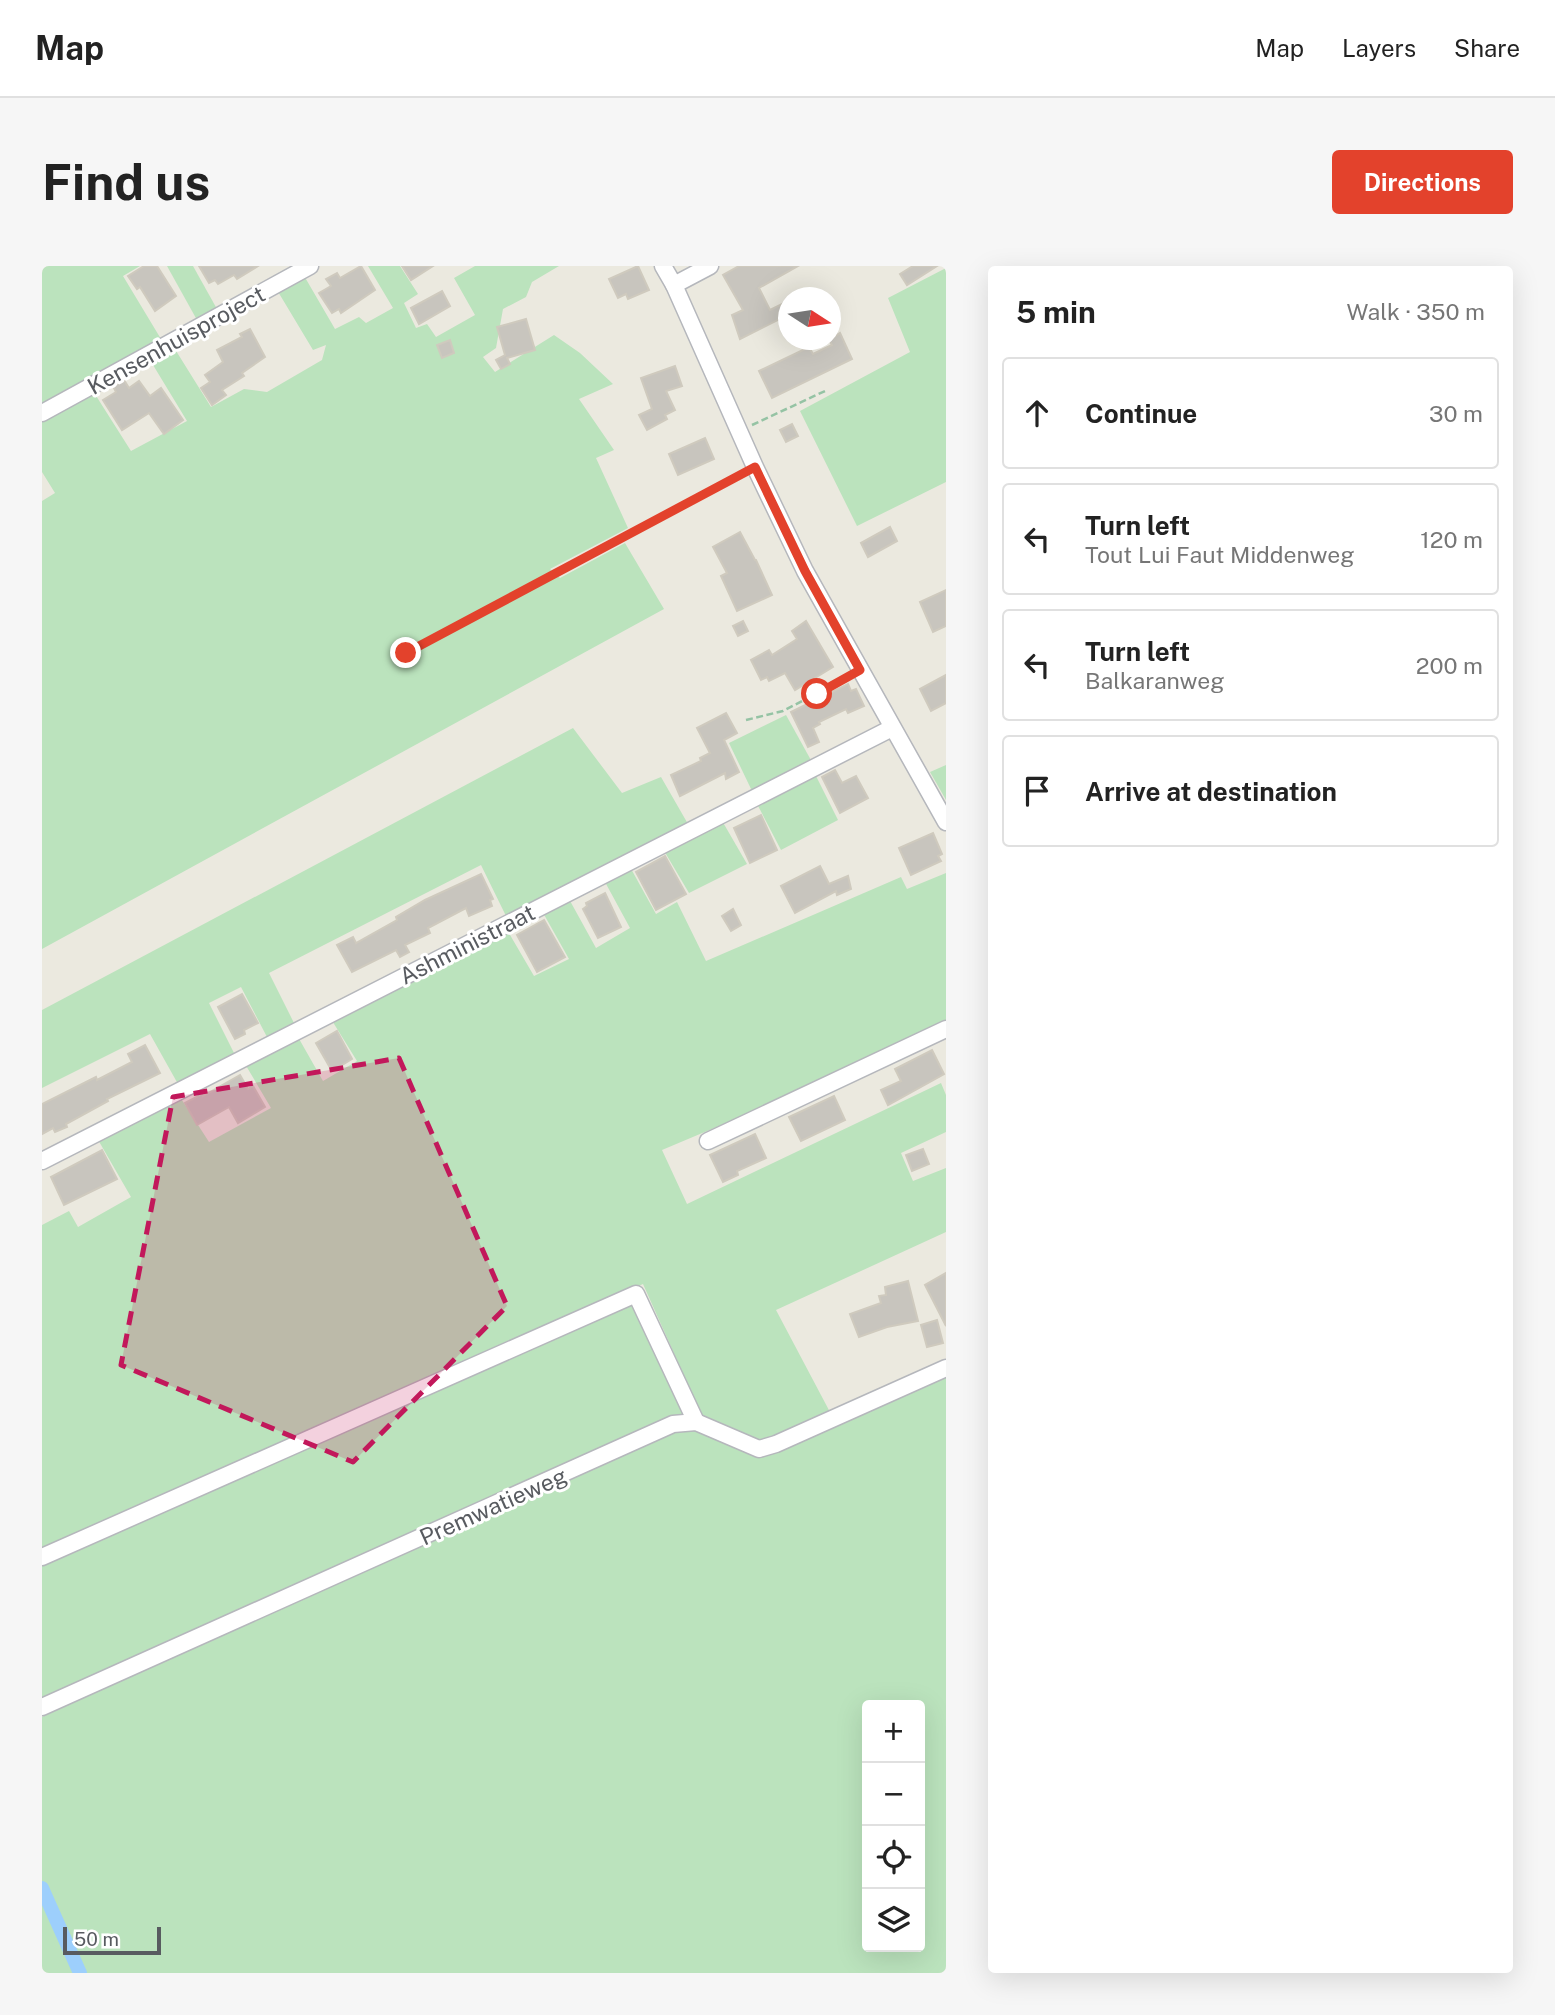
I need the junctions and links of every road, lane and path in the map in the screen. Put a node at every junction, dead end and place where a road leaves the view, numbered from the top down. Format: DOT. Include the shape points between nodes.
graph roads {
  1 [pos="310,266"];
  2 [pos="663,266"];
  3 [pos="710,266"];
  4 [pos="674,285"];
  5 [pos="825,391"];
  6 [pos="42,413"];
  7 [pos="739,430"];
  8 [pos="755,467"];
  9 [pos="406,653"];
  10 [pos="860,670"];
  11 [pos="746,720"];
  12 [pos="892,727"];
  13 [pos="946,822"];
  14 [pos="946,1029"];
  15 [pos="708,1141"];
  16 [pos="42,1161"];
  17 [pos="946,1368"];
  18 [pos="696,1422"];
  19 [pos="42,1556"];
  20 [pos="42,1707"];
  1 -- 6 [label="street, Kensenhuisproject"];
  2 -- 4 [label="street"];
  3 -- 4 [label="street"];
  4 -- 7 [label="street"];
  5 -- 7 [label="path"];
  7 -- 8 [label="street"];
  8 -- 9 [label="path"];
  8 -- 10 [label="street"];
  10 -- 11 [label="path" via="783,711"];
  10 -- 12 [label="street"];
  12 -- 13 [label="street"];
  12 -- 16 [label="street, Ashministraat"];
  14 -- 15 [label="street"];
  17 -- 18 [label="street" via="759,1449"];
  18 -- 19 [label="street" via="636,1293"];
  18 -- 20 [label="street, Premwatieweg" via="673,1424"];
}
